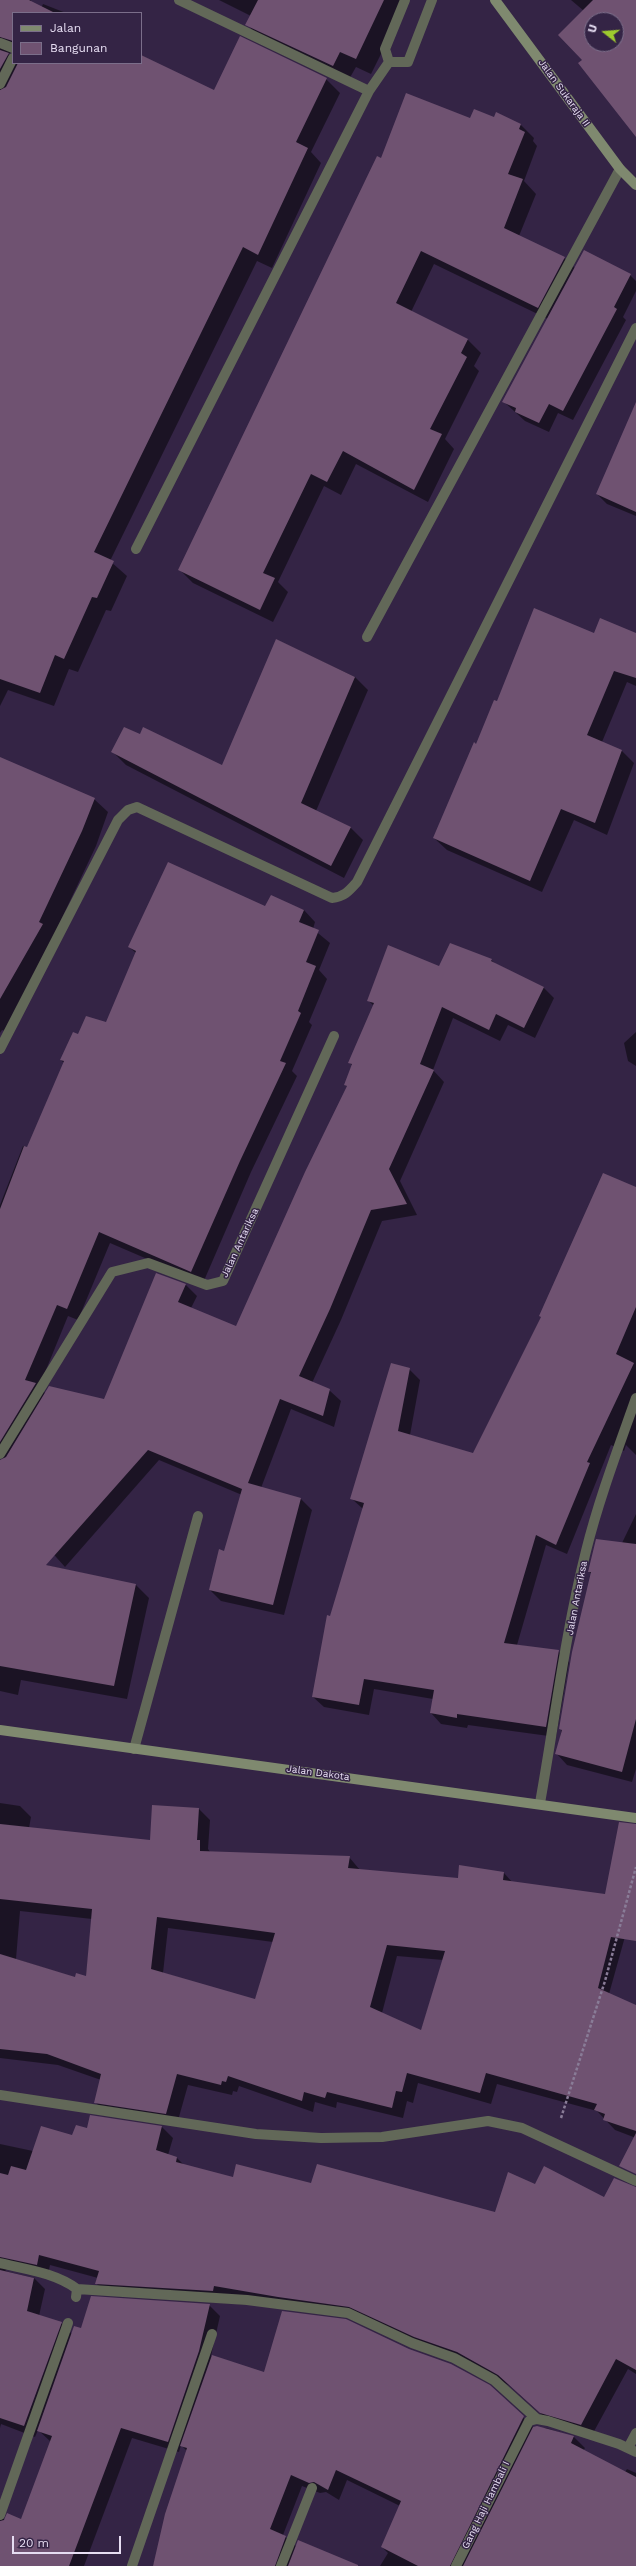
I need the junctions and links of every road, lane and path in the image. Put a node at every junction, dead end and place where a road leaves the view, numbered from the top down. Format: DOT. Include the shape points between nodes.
graph roads {
  1 [pos="179,0"];
  2 [pos="405,0"];
  3 [pos="432,0"];
  4 [pos="495,0"];
  5 [pos="0,43"];
  6 [pos="12,48"];
  7 [pos="12,60"];
  8 [pos="389,62"];
  9 [pos="0,84"];
  10 [pos="368,91"];
  11 [pos="620,169"];
  12 [pos="636,185"];
  13 [pos="636,328"];
  14 [pos="136,550"];
  15 [pos="367,637"];
  16 [pos="334,1036"];
  17 [pos="0,1049"];
  18 [pos="636,1398"];
  19 [pos="0,1454"];
  20 [pos="198,1516"];
  21 [pos="0,1730"];
  22 [pos="134,1749"];
  23 [pos="540,1804"];
  24 [pos="636,1818"];
  25 [pos="636,1867"];
  26 [pos="0,2095"];
  27 [pos="554,2142"];
  28 [pos="636,2181"];
  29 [pos="0,2263"];
  30 [pos="68,2322"];
  31 [pos="212,2334"];
  32 [pos="536,2419"];
  33 [pos="636,2433"];
  34 [pos="632,2450"];
  35 [pos="312,2488"];
  36 [pos="0,2514"];
  37 [pos="132,2566"];
  38 [pos="281,2566"];
  39 [pos="456,2566"];
  1 -- 10 [label="street"];
  2 -- 8 [label="street" via="385,49"];
  3 -- 8 [label="street" via="408,62"];
  4 -- 11 [label="main road, Jalan Sukaraja II"];
  5 -- 6 [label="street"];
  7 -- 9 [label="street"];
  8 -- 10 [label="street"];
  10 -- 14 [label="street"];
  11 -- 12 [label="main road, Jalan Sukaraja II"];
  11 -- 15 [label="street"];
  13 -- 17 [label="street" via="357,882 342,897 332,898 137,807 128,810 118,820"];
  16 -- 19 [label="street, Jalan Antariksa" via="223,1281 207,1285 148,1263 112,1272"];
  18 -- 23 [label="street, Jalan Antariksa" via="586,1551"];
  20 -- 22 [label="street"];
  21 -- 22 [label="main road, Jalan Dakota"];
  22 -- 23 [label="main road, Jalan Dakota"];
  23 -- 24 [label="main road, Jalan Dakota"];
  25 -- 27 [label="path" via="605,1981"];
  26 -- 27 [label="street" via="256,2134 321,2138 382,2137 488,2121 522,2128"];
  27 -- 28 [label="street"];
  29 -- 32 [label="street" via="49,2275 69,2283 76,2293 247,2300 348,2313 412,2343 454,2358 494,2380"];
  30 -- 36 [label="street"];
  31 -- 37 [label="street"];
  32 -- 34 [label="street"];
  32 -- 39 [label="street, Gang Haji Hambali I" via="525,2425"];
  33 -- 34 [label="street"];
  35 -- 38 [label="street"];
}
